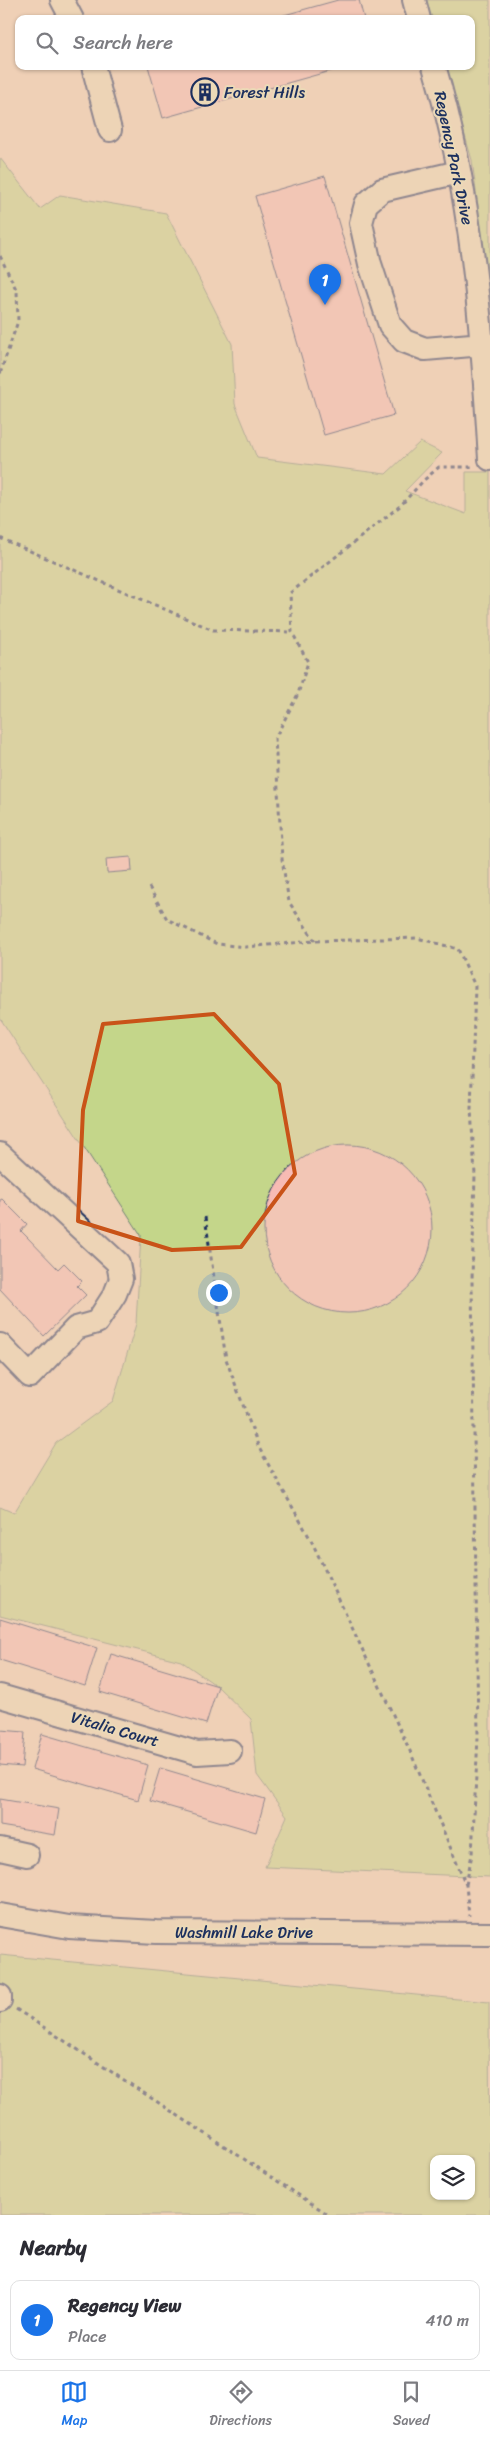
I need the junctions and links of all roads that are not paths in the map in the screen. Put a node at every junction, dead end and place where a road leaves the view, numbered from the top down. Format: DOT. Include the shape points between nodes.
graph roads {
  1 [pos="62,0"];
  2 [pos="414,0"];
  3 [pos="70,15"];
  4 [pos="418,15"];
  5 [pos="94,70"];
  6 [pos="435,70"];
  7 [pos="110,130"];
  8 [pos="459,172"];
  9 [pos="483,344"];
  10 [pos="486,463"];
  11 [pos="0,1154"];
  12 [pos="0,1345"];
  13 [pos="0,1696"];
  14 [pos="230,1752"];
  15 [pos="0,1849"];
  16 [pos="27,1855"];
  17 [pos="0,1915"];
  18 [pos="481,1934"];
  1 -- 3 [label="street"];
  2 -- 4 [label="street"];
  5 -- 7 [label="street"];
  6 -- 8 [label="street, Regency Park Drive"];
  8 -- 9 [label="street, Regency Park Drive" via="469,224"];
  8 -- 9 [label="street" via="382,190 366,204 361,223 370,264 390,325 404,341 425,348"];
  9 -- 10 [label="street, Regency Park Drive"];
  11 -- 12 [label="street" via="118,1262 121,1279 97,1322 76,1328 30,1376"];
  13 -- 14 [label="street, Vitalia Court" via="198,1752"];
  15 -- 16 [label="street"];
  17 -- 18 [label="street, Washmill Lake Drive" via="69,1927 146,1931"];
}
